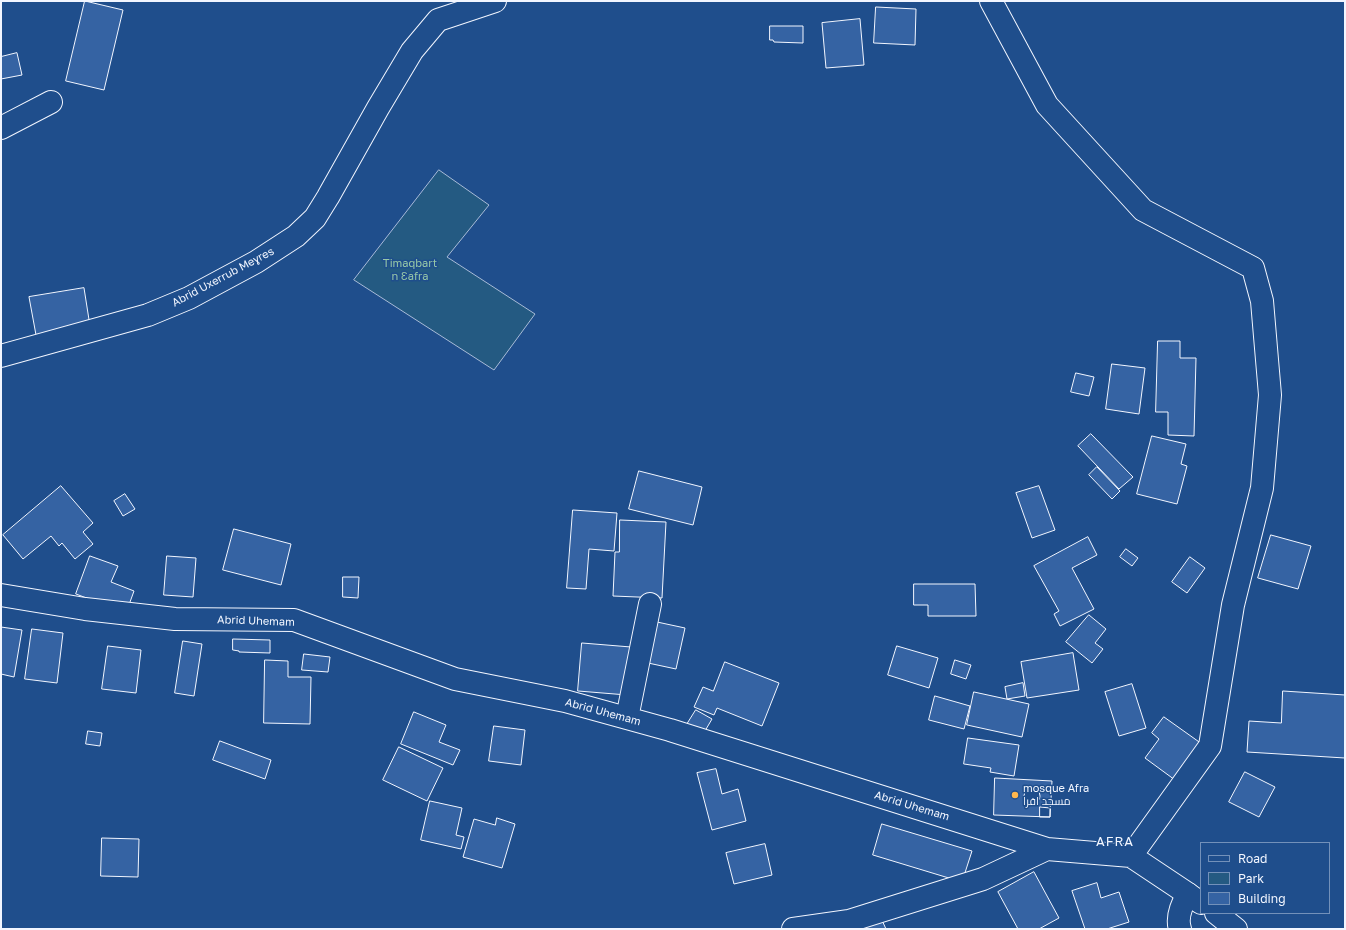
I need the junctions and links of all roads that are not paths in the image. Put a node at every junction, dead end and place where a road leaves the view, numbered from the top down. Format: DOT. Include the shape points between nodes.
graph roads {
  1 [pos="495,1"];
  2 [pos="991,1"];
  3 [pos="51,102"];
  4 [pos="1,128"];
  5 [pos="1,356"];
  6 [pos="1,595"];
  7 [pos="650,604"];
  8 [pos="626,718"];
  9 [pos="1047,849"];
  10 [pos="1131,856"];
  11 [pos="1194,898"];
  12 [pos="1217,914"];
  13 [pos="793,929"];
  14 [pos="1180,929"];
  15 [pos="1236,929"];
  1 -- 5 [label="street, Abrid Uxerrub Meɣres" via="438,20 412,51 325,203 315,218 296,236 256,262 189,298 148,315"];
  2 -- 10 [label="street" via="1046,104 1143,210 1253,268 1262,301 1270,395 1262,488 1233,605 1210,746"];
  3 -- 4 [label="street"];
  6 -- 8 [label="street, Abrid Uhemam" via="84,609 175,620 294,620 455,679 565,701"];
  7 -- 8 [label="street"];
  8 -- 9 [label="street, Abrid Uhemam"];
  9 -- 10 [label="street, Abrid Uhemam"];
  9 -- 13 [label="street" via="976,882 849,921"];
  10 -- 11 [label="street, Abrid Uhemam"];
  11 -- 14 [label="street" via="1181,906 1178,924"];
  12 -- 15 [label="street"];
}
